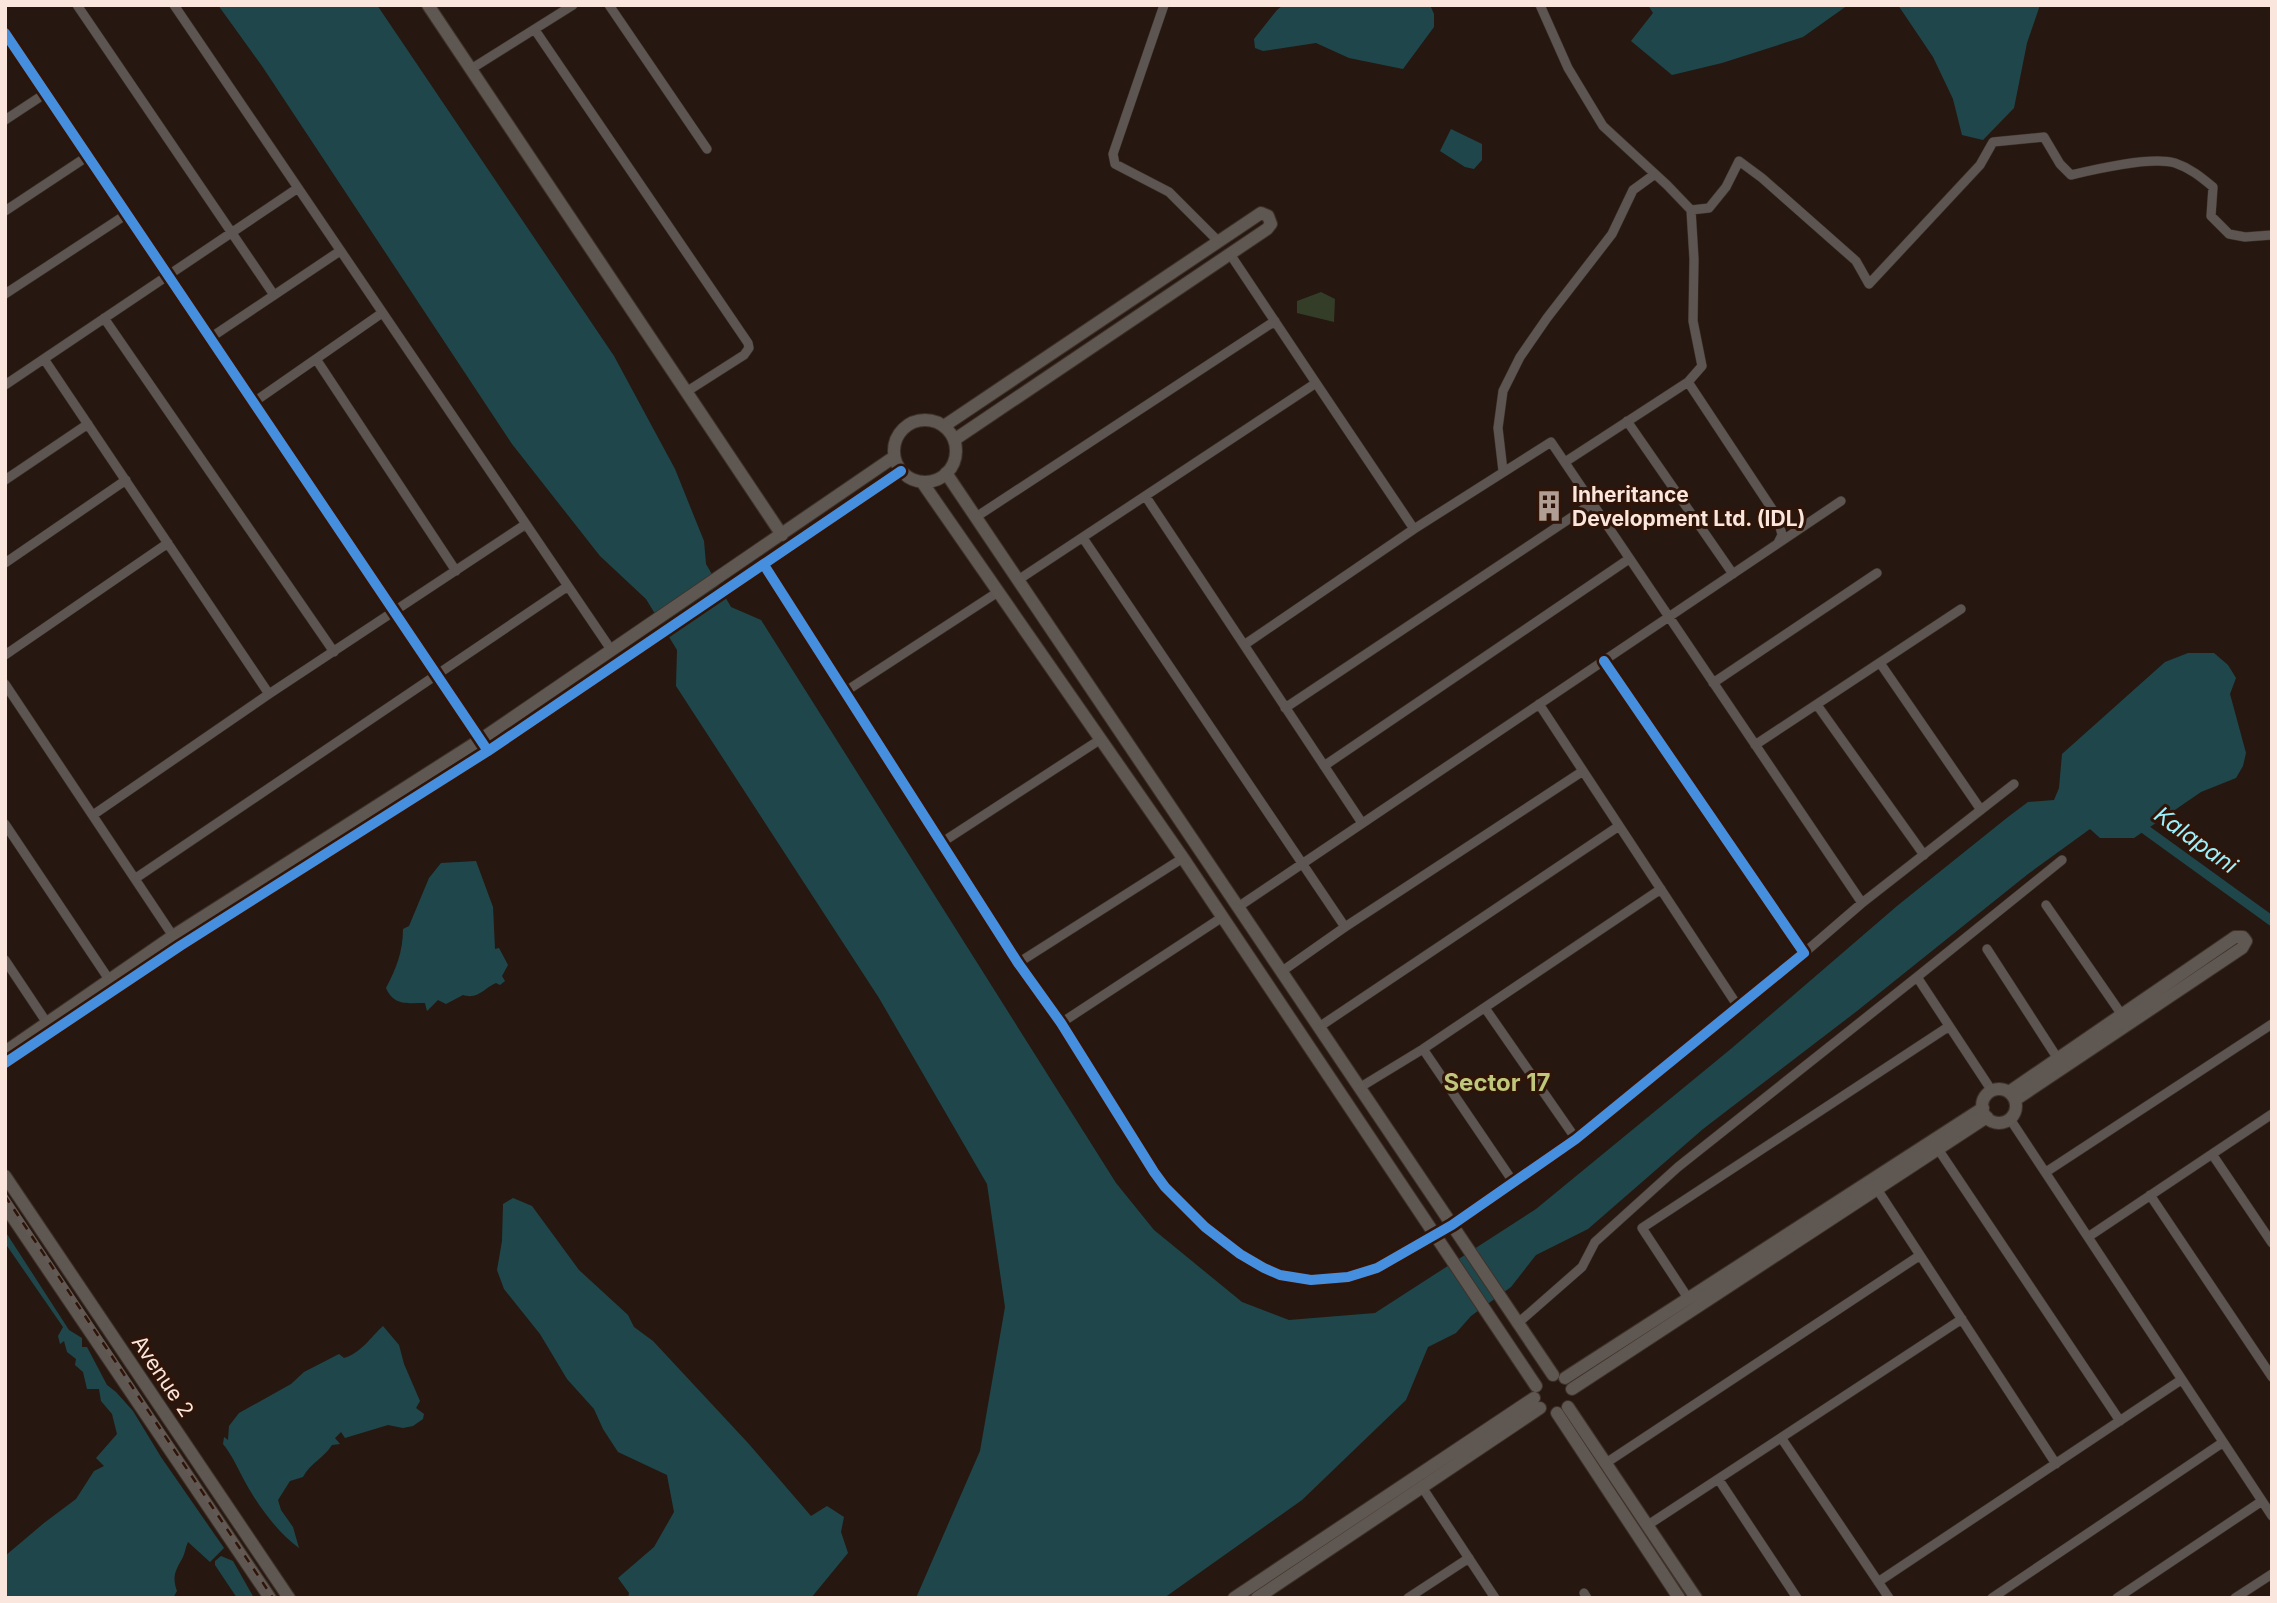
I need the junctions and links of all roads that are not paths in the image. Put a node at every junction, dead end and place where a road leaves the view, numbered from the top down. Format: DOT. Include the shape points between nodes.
graph roads {
  1 [pos="77,5"];
  2 [pos="174,5"];
  3 [pos="429,5"];
  4 [pos="573,5"];
  5 [pos="609,5"];
  6 [pos="1164,5"];
  7 [pos="1540,5"];
  8 [pos="535,30"];
  9 [pos="5,33"];
  10 [pos="471,69"];
  11 [pos="46,93"];
  12 [pos="5,120"];
  13 [pos="707,149"];
  14 [pos="88,156"];
  15 [pos="1654,174"];
  16 [pos="298,188"];
  17 [pos="1691,210"];
  18 [pos="5,211"];
  19 [pos="127,214"];
  20 [pos="231,233"];
  21 [pos="2272,234"];
  22 [pos="1218,241"];
  23 [pos="340,251"];
  24 [pos="1230,254"];
  25 [pos="168,275"];
  26 [pos="5,294"];
  27 [pos="274,295"];
  28 [pos="383,313"];
  29 [pos="104,318"];
  30 [pos="1275,321"];
  31 [pos="211,338"];
  32 [pos="44,359"];
  33 [pos="316,359"];
  34 [pos="1688,382"];
  35 [pos="1317,383"];
  36 [pos="5,385"];
  37 [pos="686,391"];
  38 [pos="254,402"];
  39 [pos="1628,421"];
  40 [pos="88,424"];
  41 [pos="944,426"];
  42 [pos="954,440"];
  43 [pos="894,457"];
  44 [pos="1565,462"];
  45 [pos="901,471"];
  46 [pos="1503,471"];
  47 [pos="947,473"];
  48 [pos="5,480"];
  49 [pos="126,480"];
  50 [pos="922,482"];
  51 [pos="1146,497"];
  52 [pos="1841,501"];
  53 [pos="1593,503"];
  54 [pos="976,517"];
  55 [pos="526,524"];
  56 [pos="1414,529"];
  57 [pos="782,536"];
  58 [pos="1083,538"];
  59 [pos="168,543"];
  60 [pos="1779,543"];
  61 [pos="1629,559"];
  62 [pos="5,563"];
  63 [pos="764,565"];
  64 [pos="456,571"];
  65 [pos="1877,573"];
  66 [pos="1733,574"];
  67 [pos="1018,580"];
  68 [pos="568,586"];
  69 [pos="998,592"];
  70 [pos="1961,609"];
  71 [pos="395,612"];
  72 [pos="1668,618"];
  73 [pos="1244,645"];
  74 [pos="612,651"];
  75 [pos="334,652"];
  76 [pos="5,654"];
  77 [pos="1604,661"];
  78 [pos="1880,663"];
  79 [pos="436,674"];
  80 [pos="1713,682"];
  81 [pos="5,684"];
  82 [pos="846,691"];
  83 [pos="269,694"];
  84 [pos="1539,704"];
  85 [pos="1817,705"];
  86 [pos="1286,708"];
  87 [pos="526,709"];
  88 [pos="534,721"];
  89 [pos="1101,739"];
  90 [pos="480,740"];
  91 [pos="1755,745"];
  92 [pos="488,751"];
  93 [pos="1324,766"];
  94 [pos="1583,771"];
  95 [pos="2014,784"];
  96 [pos="1981,810"];
  97 [pos="93,815"];
  98 [pos="1362,823"];
  99 [pos="5,824"];
  100 [pos="1619,826"];
  101 [pos="941,843"];
  102 [pos="1924,855"];
  103 [pos="1183,858"];
  104 [pos="2063,860"];
  105 [pos="1301,864"];
  106 [pos="136,878"];
  107 [pos="1661,889"];
  108 [pos="1862,903"];
  109 [pos="2046,905"];
  110 [pos="1238,907"];
  111 [pos="1221,918"];
  112 [pos="1345,927"];
  113 [pos="176,941"];
  114 [pos="1987,949"];
  115 [pos="1804,953"];
  116 [pos="5,960"];
  117 [pos="1018,963"];
  118 [pos="1281,972"];
  119 [pos="1916,977"];
  120 [pos="110,981"];
  121 [pos="1485,1008"];
  122 [pos="1739,1008"];
  123 [pos="2122,1015"];
  124 [pos="47,1023"];
  125 [pos="1061,1023"];
  126 [pos="2272,1024"];
  127 [pos="1319,1027"];
  128 [pos="1948,1027"];
  129 [pos="1423,1049"];
  130 [pos="5,1052"];
  131 [pos="2058,1059"];
  132 [pos="5,1063"];
  133 [pos="1360,1088"];
  134 [pos="1992,1091"];
  135 [pos="2012,1096"];
  136 [pos="1985,1112"];
  137 [pos="2272,1114"];
  138 [pos="2010,1119"];
  139 [pos="1576,1139"];
  140 [pos="1938,1149"];
  141 [pos="2212,1154"];
  142 [pos="2046,1172"];
  143 [pos="5,1176"];
  144 [pos="1514,1183"];
  145 [pos="1877,1189"];
  146 [pos="2150,1195"];
  147 [pos="5,1206"];
  148 [pos="1453,1227"];
  149 [pos="1437,1237"];
  150 [pos="2088,1237"];
  151 [pos="2272,1243"];
  152 [pos="1919,1256"];
  153 [pos="1688,1298"];
  154 [pos="1962,1319"];
  155 [pos="1517,1324"];
  156 [pos="2272,1377"];
  157 [pos="2181,1380"];
  158 [pos="1563,1381"];
  159 [pos="1537,1398"];
  160 [pos="1562,1410"];
  161 [pos="2120,1421"];
  162 [pos="1782,1439"];
  163 [pos="2222,1443"];
  164 [pos="1606,1463"];
  165 [pos="2056,1464"];
  166 [pos="1719,1480"];
  167 [pos="1422,1487"];
  168 [pos="2262,1501"];
  169 [pos="2272,1516"];
  170 [pos="1648,1525"];
  171 [pos="1469,1558"];
  172 [pos="2272,1574"];
  173 [pos="1878,1582"];
  174 [pos="270,1598"];
  175 [pos="289,1598"];
  176 [pos="1234,1598"];
  177 [pos="1257,1598"];
  178 [pos="1408,1598"];
  179 [pos="1495,1598"];
  180 [pos="1679,1598"];
  181 [pos="1696,1598"];
  182 [pos="1797,1598"];
  183 [pos="1889,1598"];
  184 [pos="1992,1598"];
  185 [pos="2116,1598"];
  186 [pos="2235,1598"];
  1 -- 20 [label="street"];
  2 -- 16 [label="street"];
  3 -- 10 [label="street"];
  4 -- 8 [label="street"];
  5 -- 13 [label="street"];
  6 -- 22 [label="street" via="1113,160 1169,191"];
  7 -- 15 [label="street" via="1597,118"];
  8 -- 10 [label="street"];
  8 -- 37 [label="street" via="748,344 744,355"];
  9 -- 11 [label="street"];
  10 -- 37 [label="street"];
  11 -- 12 [label="street"];
  11 -- 14 [label="street"];
  14 -- 18 [label="street"];
  14 -- 19 [label="street"];
  15 -- 17 [label="street"];
  15 -- 46 [label="street" via="1633,190 1612,234 1547,318 1508,380 1498,428"];
  16 -- 20 [label="street"];
  16 -- 23 [label="street"];
  17 -- 21 [label="street" via="1709,208 1739,161 1856,261 1869,284 1980,165 1993,142 2044,137 2071,175 2137,163 2173,162 2213,187 2211,216 2229,234"];
  17 -- 34 [label="street" via="1693,321 1702,366"];
  19 -- 25 [label="street"];
  19 -- 26 [label="street"];
  20 -- 25 [label="street"];
  20 -- 27 [label="street"];
  22 -- 24 [label="street" via="1261,213 1268,216 1267,229"];
  22 -- 41 [label="street"];
  23 -- 27 [label="street"];
  23 -- 28 [label="street"];
  24 -- 30 [label="street"];
  24 -- 42 [label="street"];
  25 -- 29 [label="street"];
  25 -- 31 [label="street"];
  27 -- 31 [label="street"];
  28 -- 33 [label="street"];
  28 -- 55 [label="street"];
  29 -- 32 [label="street"];
  29 -- 75 [label="street"];
  30 -- 35 [label="street"];
  30 -- 54 [label="street"];
  31 -- 38 [label="street"];
  32 -- 36 [label="street"];
  32 -- 40 [label="street"];
  33 -- 38 [label="street"];
  33 -- 64 [label="street"];
  34 -- 39 [label="street"];
  34 -- 60 [label="street" via="1778,518"];
  35 -- 51 [label="street"];
  35 -- 56 [label="street"];
  37 -- 57 [label="street"];
  38 -- 71 [label="street"];
  39 -- 44 [label="street"];
  39 -- 66 [label="street"];
  40 -- 48 [label="street"];
  40 -- 49 [label="street"];
  41 -- 42 [label="street"];
  41 -- 43 [label="street" via="930,420 911,424 897,438"];
  42 -- 47 [label="street" via="955,458"];
  43 -- 45 [label="street"];
  43 -- 57 [label="street"];
  44 -- 46 [label="street" via="1551,442"];
  44 -- 53 [label="street"];
  45 -- 50 [label="street"];
  45 -- 63 [label="street"];
  46 -- 56 [label="street"];
  47 -- 50 [label="street"];
  47 -- 54 [label="street"];
  49 -- 59 [label="street"];
  49 -- 62 [label="street"];
  50 -- 69 [label="street"];
  51 -- 58 [label="street"];
  51 -- 73 [label="street"];
  52 -- 60 [label="street"];
  53 -- 61 [label="street"];
  53 -- 86 [label="street"];
  54 -- 67 [label="street"];
  55 -- 64 [label="street"];
  55 -- 68 [label="street"];
  56 -- 73 [label="street"];
  57 -- 74 [label="street"];
  58 -- 67 [label="street"];
  58 -- 105 [label="street"];
  59 -- 76 [label="street"];
  59 -- 83 [label="street"];
  60 -- 66 [label="street"];
  61 -- 72 [label="street"];
  61 -- 93 [label="street"];
  63 -- 82 [label="street"];
  63 -- 88 [label="street"];
  64 -- 71 [label="street"];
  65 -- 80 [label="street"];
  66 -- 72 [label="street"];
  67 -- 110 [label="street"];
  68 -- 74 [label="street"];
  68 -- 79 [label="street"];
  69 -- 82 [label="street"];
  69 -- 89 [label="street"];
  70 -- 78 [label="street"];
  71 -- 75 [label="street"];
  71 -- 79 [label="street"];
  72 -- 77 [label="street"];
  72 -- 80 [label="street"];
  73 -- 86 [label="street"];
  74 -- 87 [label="street"];
  75 -- 83 [label="street"];
  77 -- 84 [label="street"];
  77 -- 115 [label="street"];
  78 -- 85 [label="street"];
  78 -- 96 [label="street"];
  79 -- 90 [label="street"];
  79 -- 106 [label="street"];
  80 -- 91 [label="street"];
  81 -- 97 [label="street"];
  82 -- 101 [label="street"];
  83 -- 97 [label="street"];
  84 -- 94 [label="street"];
  84 -- 98 [label="street"];
  85 -- 91 [label="street"];
  85 -- 102 [label="street"];
  86 -- 93 [label="street"];
  87 -- 88 [label="street"];
  87 -- 90 [label="street"];
  88 -- 92 [label="street"];
  89 -- 101 [label="street"];
  89 -- 103 [label="street"];
  90 -- 92 [label="street"];
  90 -- 113 [label="street"];
  91 -- 108 [label="street"];
  92 -- 113 [label="street"];
  93 -- 98 [label="street"];
  94 -- 100 [label="street"];
  94 -- 112 [label="street"];
  95 -- 96 [label="street"];
  96 -- 102 [label="street"];
  97 -- 106 [label="street"];
  98 -- 105 [label="street"];
  99 -- 120 [label="street"];
  100 -- 107 [label="street"];
  100 -- 127 [label="street"];
  101 -- 117 [label="street"];
  102 -- 108 [label="street"];
  103 -- 111 [label="street"];
  103 -- 117 [label="street"];
  104 -- 119 [label="street"];
  105 -- 110 [label="street"];
  105 -- 112 [label="street"];
  106 -- 113 [label="street"];
  107 -- 121 [label="street"];
  107 -- 122 [label="street"];
  108 -- 115 [label="street"];
  109 -- 123 [label="street"];
  110 -- 118 [label="street"];
  111 -- 125 [label="street"];
  111 -- 149 [label="street"];
  112 -- 118 [label="street"];
  113 -- 120 [label="street"];
  113 -- 132 [label="street"];
  114 -- 131 [label="street"];
  115 -- 122 [label="street"];
  116 -- 124 [label="street"];
  117 -- 125 [label="street"];
  118 -- 127 [label="street"];
  119 -- 128 [label="street"];
  119 -- 155 [label="street" via="1678,1167 1594,1242 1582,1267"];
  120 -- 124 [label="street"];
  121 -- 129 [label="street"];
  121 -- 139 [label="street"];
  122 -- 139 [label="street"];
  123 -- 131 [label="street"];
  123 -- 135 [label="street" via="2239,943"];
  124 -- 130 [label="street"];
  125 -- 149 [label="street" via="1166,1187 1205,1227 1264,1268 1297,1279 1348,1277 1377,1268"];
  126 -- 142 [label="street"];
  127 -- 133 [label="street"];
  128 -- 134 [label="street"];
  128 -- 153 [label="street" via="1642,1228"];
  129 -- 133 [label="street"];
  129 -- 144 [label="street"];
  131 -- 135 [label="street"];
  133 -- 148 [label="street"];
  134 -- 135 [label="street" via="2001,1089"];
  134 -- 136 [label="street" via="1985,1098"];
  135 -- 138 [label="street" via="2015,1110"];
  136 -- 138 [label="street" via="1991,1120"];
  136 -- 140 [label="street"];
  136 -- 153 [label="street"];
  137 -- 141 [label="street"];
  138 -- 142 [label="street"];
  139 -- 144 [label="street"];
  140 -- 145 [label="street"];
  140 -- 161 [label="street"];
  141 -- 146 [label="street"];
  141 -- 151 [label="street"];
  142 -- 150 [label="street"];
  143 -- 175 [label="street, Avenue 2"];
  144 -- 148 [label="street"];
  145 -- 152 [label="street"];
  145 -- 158 [label="street"];
  146 -- 150 [label="street"];
  146 -- 156 [label="street"];
  147 -- 174 [label="street, Avenue 2"];
  148 -- 149 [label="street"];
  148 -- 155 [label="street"];
  149 -- 159 [label="street" via="1502,1334"];
  150 -- 157 [label="street"];
  152 -- 154 [label="street"];
  152 -- 164 [label="street"];
  153 -- 158 [label="street"];
  154 -- 162 [label="street"];
  154 -- 165 [label="street"];
  155 -- 158 [label="street"];
  157 -- 161 [label="street"];
  157 -- 163 [label="street"];
  158 -- 159 [label="street" via="1543,1378"];
  158 -- 160 [label="street" via="1572,1401"];
  159 -- 160 [label="street" via="1551,1414"];
  159 -- 167 [label="street"];
  159 -- 176 [label="street"];
  160 -- 164 [label="street"];
  160 -- 180 [label="street"];
  161 -- 165 [label="street"];
  162 -- 166 [label="street"];
  162 -- 173 [label="street"];
  163 -- 168 [label="street"];
  163 -- 184 [label="street"];
  164 -- 170 [label="street"];
  165 -- 173 [label="street"];
  166 -- 170 [label="street"];
  166 -- 182 [label="street"];
  167 -- 171 [label="street"];
  167 -- 177 [label="street"];
  168 -- 169 [label="street"];
  168 -- 185 [label="street"];
  170 -- 181 [label="street"];
  171 -- 178 [label="street"];
  171 -- 179 [label="street"];
  172 -- 186 [label="street"];
  173 -- 183 [label="street"];
}
